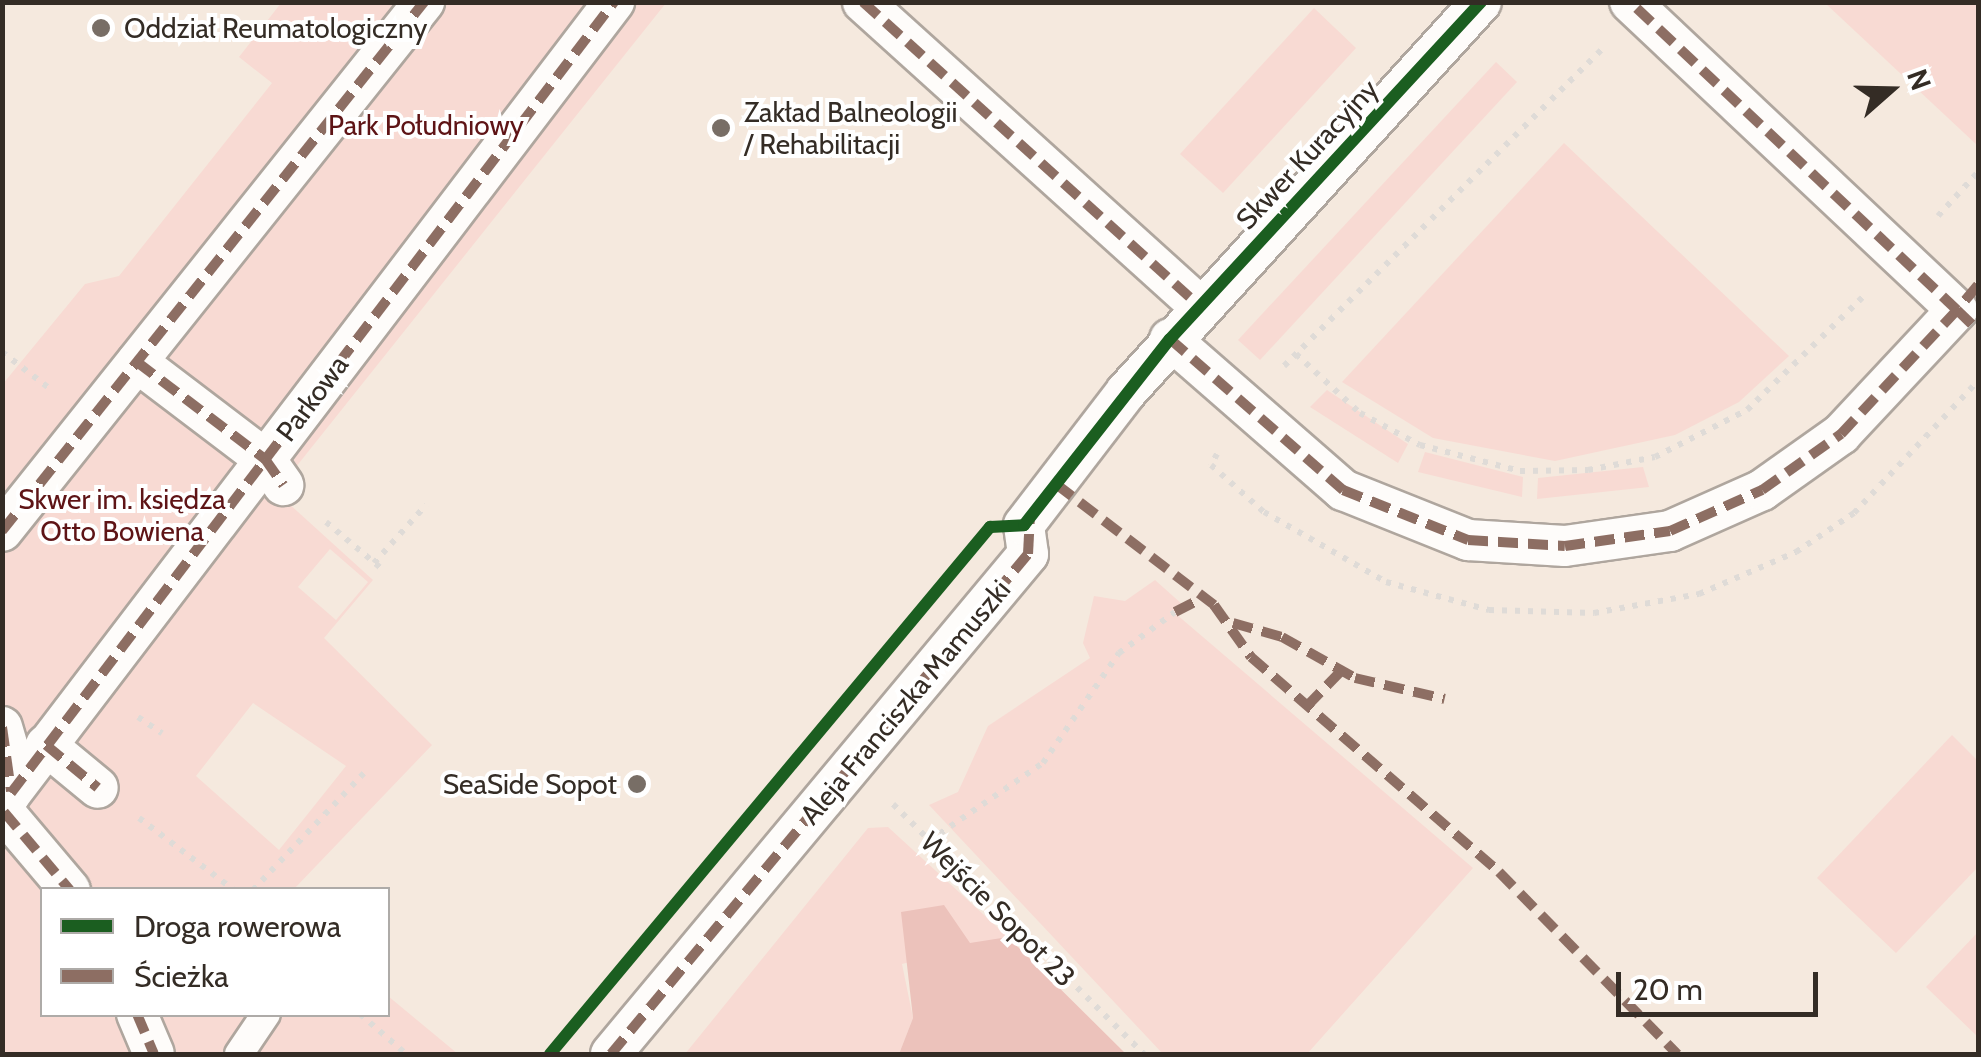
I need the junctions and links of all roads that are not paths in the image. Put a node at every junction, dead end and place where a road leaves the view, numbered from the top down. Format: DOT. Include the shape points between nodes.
graph roads {
  1 [pos="424,2"];
  2 [pos="614,2"];
  3 [pos="862,2"];
  4 [pos="1481,2"];
  5 [pos="1635,7"];
  6 [pos="1200,306"];
  7 [pos="1971,308"];
  8 [pos="1170,339"];
  9 [pos="137,362"];
  10 [pos="274,472"];
  11 [pos="2,531"];
  12 [pos="2,727"];
  13 [pos="46,745"];
  14 [pos="98,788"];
  15 [pos="6,806"];
  16 [pos="68,887"];
  17 [pos="138,1017"];
  18 [pos="264,1017"];
  19 [pos="154,1054"];
  20 [pos="239,1054"];
  21 [pos="611,1054"];
  1 -- 9 [label="street"];
  2 -- 10 [label="street, Parkowa"];
  3 -- 6 [label="street"];
  4 -- 6 [label="street, Skwer Kuracyjny"];
  5 -- 7 [label="street" via="1900,257"];
  6 -- 8 [label="street, Skwer Kuracyjny"];
  7 -- 8 [label="street" via="1841,434 1762,490 1670,531 1565,546 1468,540 1404,522 1343,490 1241,408"];
  8 -- 21 [label="street, Aleja Franciszka Mamuszki" via="1024,525 1028,554"];
  9 -- 10 [label="street"];
  9 -- 11 [label="street"];
  10 -- 13 [label="street, Parkowa"];
  12 -- 15 [label="street"];
  13 -- 14 [label="street"];
  13 -- 15 [label="street, Parkowa"];
  15 -- 16 [label="street"];
  17 -- 19 [label="street"];
  18 -- 20 [label="lane"];
}
